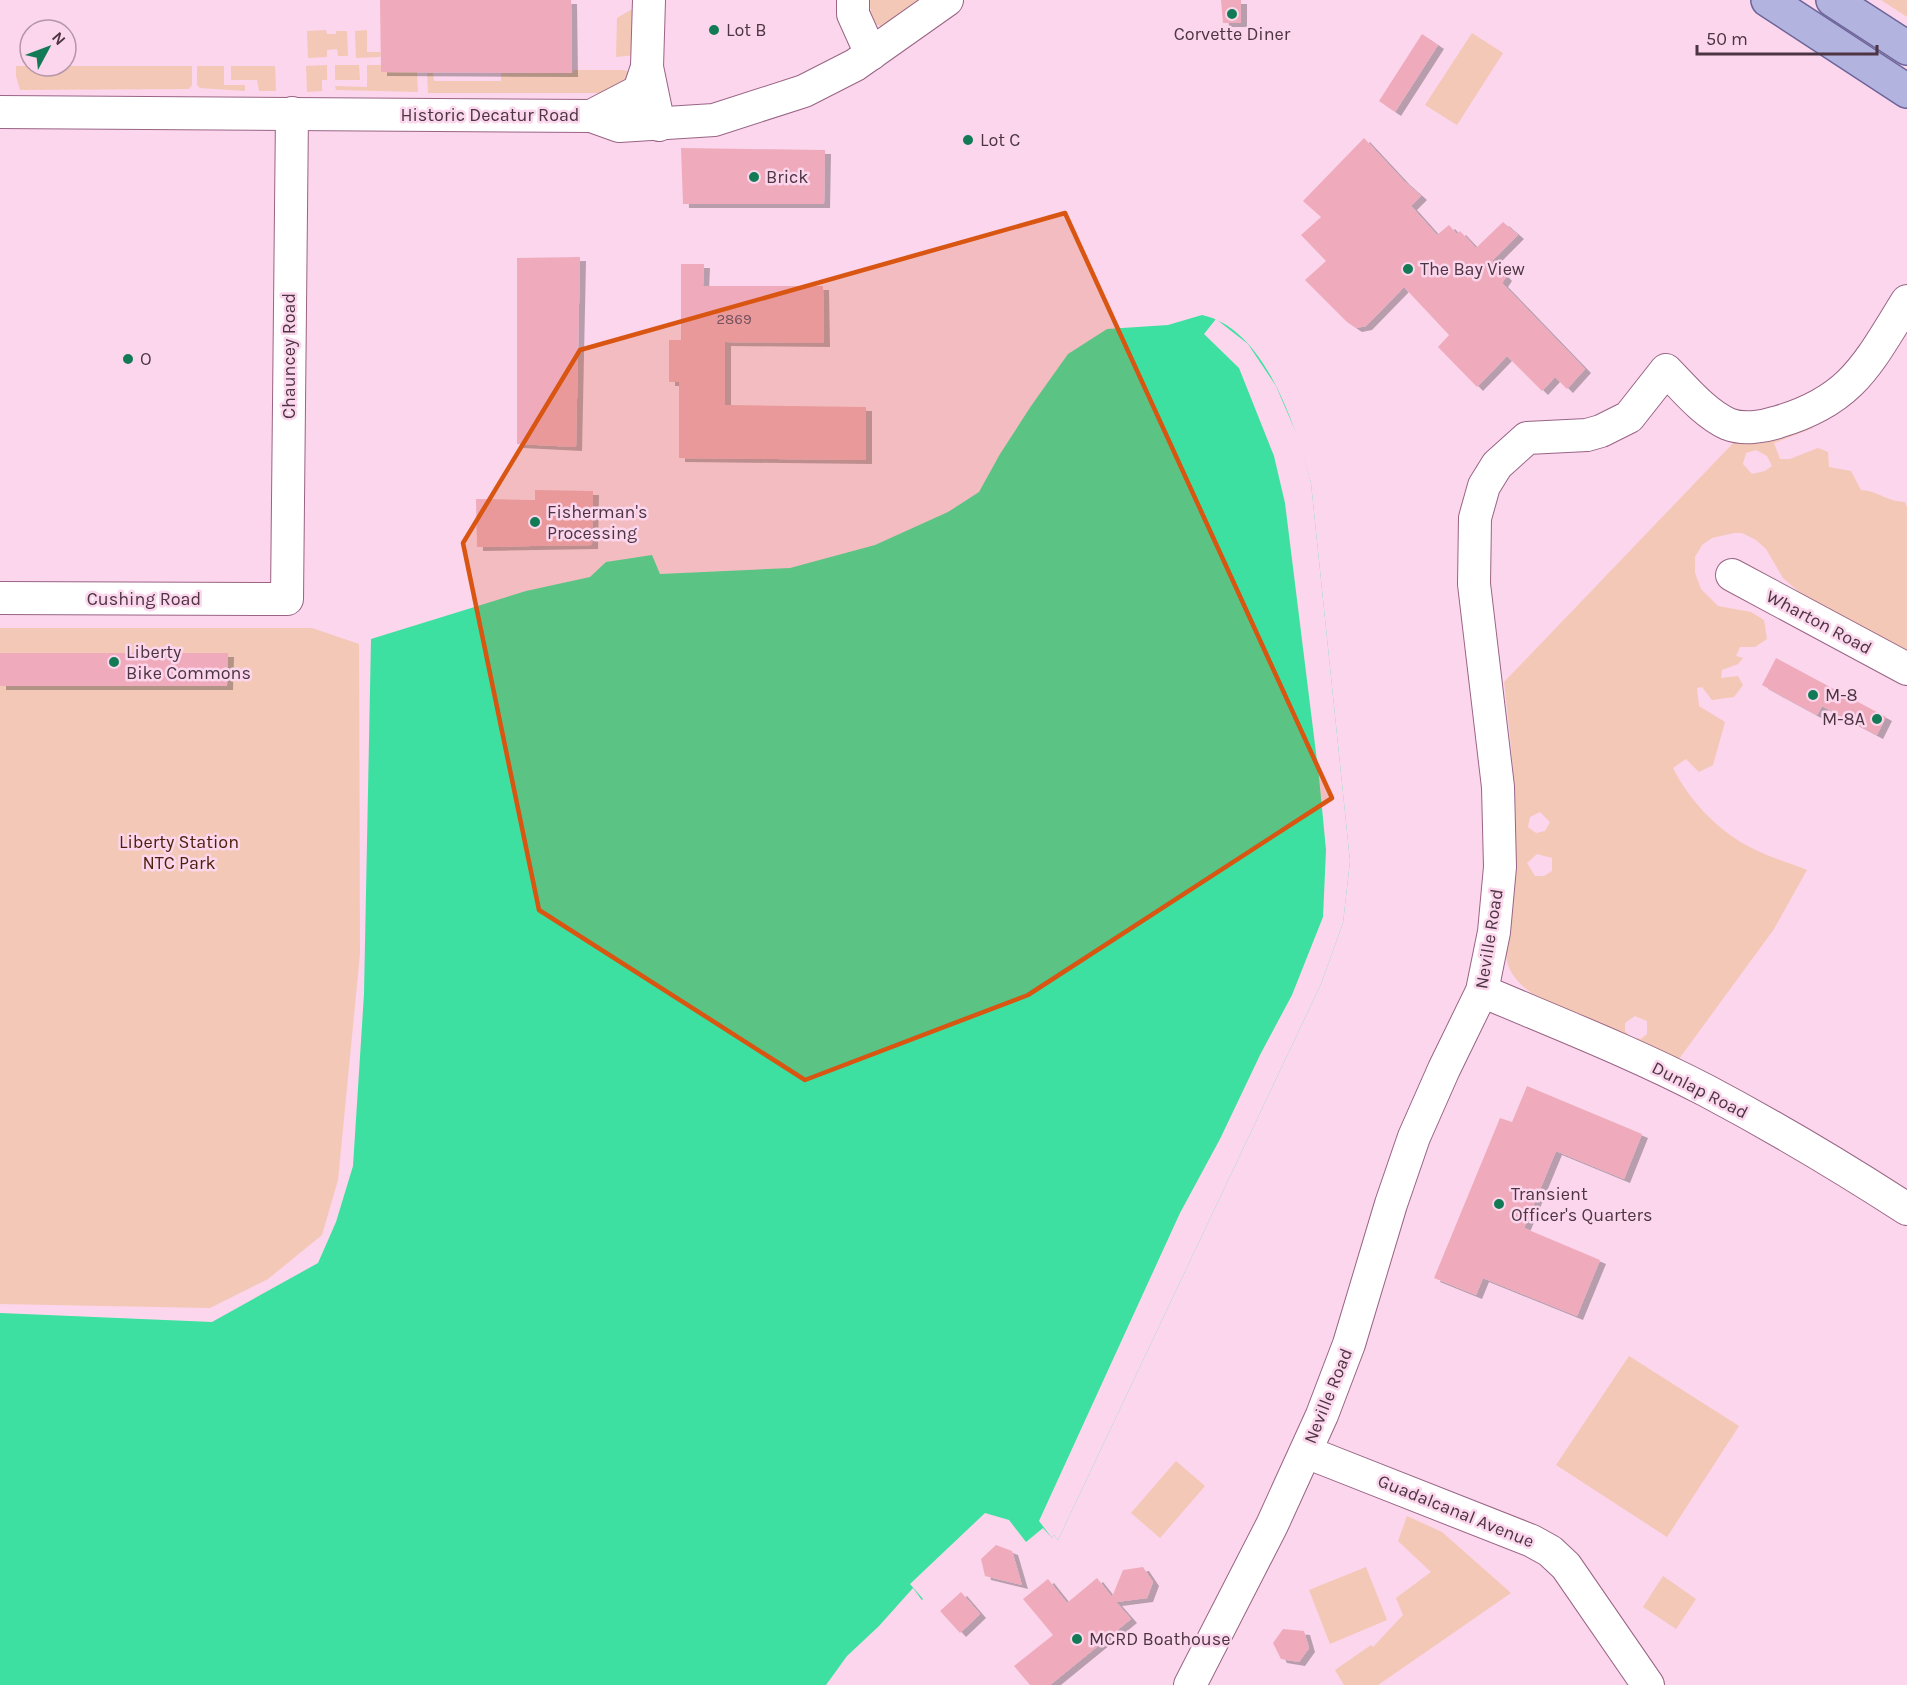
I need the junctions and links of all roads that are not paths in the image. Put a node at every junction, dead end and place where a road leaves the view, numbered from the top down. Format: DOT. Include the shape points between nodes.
graph roads {
  1 [pos="649,0"];
  2 [pos="853,0"];
  3 [pos="947,0"];
  4 [pos="1768,0"];
  5 [pos="1833,0"];
  6 [pos="1907,48"];
  7 [pos="871,54"];
  8 [pos="647,67"];
  9 [pos="1907,90"];
  10 [pos="0,112"];
  11 [pos="292,113"];
  12 [pos="591,116"];
  13 [pos="659,125"];
  14 [pos="1907,302"];
  15 [pos="1732,575"];
  16 [pos="0,598"];
  17 [pos="287,599"];
  18 [pos="1907,669"];
  19 [pos="1482,990"];
  20 [pos="1907,1209"];
  21 [pos="1306,1452"];
  22 [pos="1190,1685"];
  23 [pos="1648,1685"];
  1 -- 8 [label="street"];
  2 -- 7 [label="street" via="852,14"];
  3 -- 7 [label="street, Historic Decatur Road"];
  4 -- 9 [label="main road"];
  5 -- 6 [label="main road"];
  7 -- 13 [label="street, Historic Decatur Road" via="804,92 714,120"];
  8 -- 12 [label="street" via="639,91"];
  8 -- 13 [label="street"];
  10 -- 11 [label="street, Historic Decatur Road"];
  11 -- 12 [label="street, Historic Decatur Road"];
  11 -- 17 [label="street, Chauncey Road"];
  12 -- 13 [label="street, Historic Decatur Road" via="619,126"];
  14 -- 19 [label="street, Neville Road" via="1856,378 1842,392 1799,416 1747,427 1729,424 1699,403 1666,370 1629,417 1587,435 1527,438 1497,465 1484,486 1476,518 1474,584 1498,787 1500,867 1494,932"];
  15 -- 18 [label="street, Wharton Road"];
  16 -- 17 [label="street, Cushing Road"];
  19 -- 20 [label="street, Dunlap Road" via="1705,1090"];
  19 -- 21 [label="street, Neville Road" via="1414,1137 1349,1344"];
  21 -- 22 [label="street, Neville Road"];
  21 -- 23 [label="street, Guadalcanal Avenue" via="1550,1551 1573,1576"];
}
